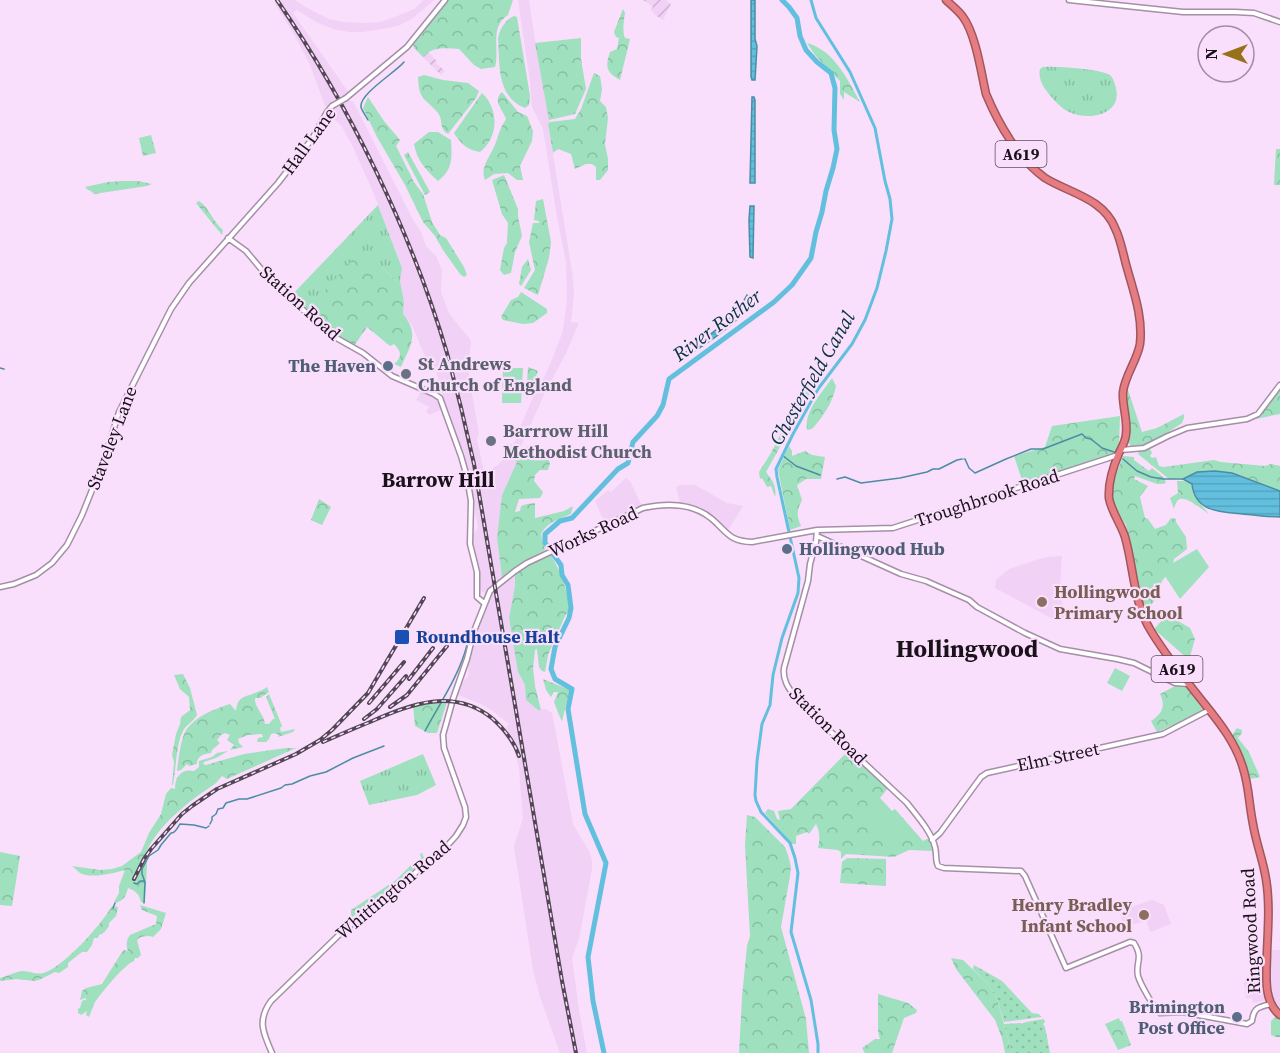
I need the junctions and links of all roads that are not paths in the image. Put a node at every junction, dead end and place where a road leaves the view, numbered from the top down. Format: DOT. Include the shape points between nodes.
graph roads {
  1 [pos="445,0"];
  2 [pos="946,0"];
  3 [pos="1069,0"];
  4 [pos="1280,22"];
  5 [pos="228,238"];
  6 [pos="1280,385"];
  7 [pos="1119,452"];
  8 [pos="817,530"];
  9 [pos="817,536"];
  10 [pos="0,587"];
  11 [pos="484,603"];
  12 [pos="1189,684"];
  13 [pos="1209,710"];
  14 [pos="932,840"];
  15 [pos="1270,1004"];
  16 [pos="1280,1015"];
  17 [pos="272,1053"];
  1 -- 5 [label="street, Hall Lane, bridge" via="407,46 332,106 278,183"];
  2 -- 7 [label="highway, A619" via="967,24 989,103 1028,164 1093,203 1110,218 1116,230 1140,318 1140,344 1123,395 1126,432"];
  3 -- 4 [label="street" via="1183,12 1254,13"];
  5 -- 10 [label="street, Staveley Lane" via="171,309 119,412 104,460 67,545 36,575"];
  5 -- 11 [label="street, Station Road" via="331,335 392,376 440,398 467,477 477,597"];
  6 -- 7 [label="street, Troughbrook Road" via="1258,414 1247,419 1187,428 1144,448"];
  7 -- 8 [label="street, Troughbrook Road" via="893,528"];
  7 -- 12 [label="highway, Ringwood Road / A619" via="1109,497 1126,543 1139,608"];
  8 -- 9 [label="street, Station Road"];
  8 -- 11 [label="street, Works Road" via="742,542 730,537 710,518 686,507 643,508 514,571 491,590"];
  9 -- 12 [label="street" via="969,600 1060,649 1134,663 1175,683"];
  9 -- 14 [label="street, Station Road" via="784,668 785,681 798,701 907,802"];
  11 -- 17 [label="street, Whittington Road" via="442,735 465,807 463,825 446,847 400,889 343,931 271,1001 262,1019"];
  12 -- 13 [label="highway, Ringwood Road / A619"];
  13 -- 14 [label="street, Elm Street" via="1163,734 987,773"];
  13 -- 15 [label="highway, Ringwood Road / A619" via="1236,748 1246,778 1268,899"];
  14 -- 15 [label="street, Station Road" via="938,866 1021,871 1066,968 1130,942 1139,956 1138,976 1160,1013 1182,1012 1247,1024 1257,1008"];
  15 -- 16 [label="highway, Ringwood Road"];
}
